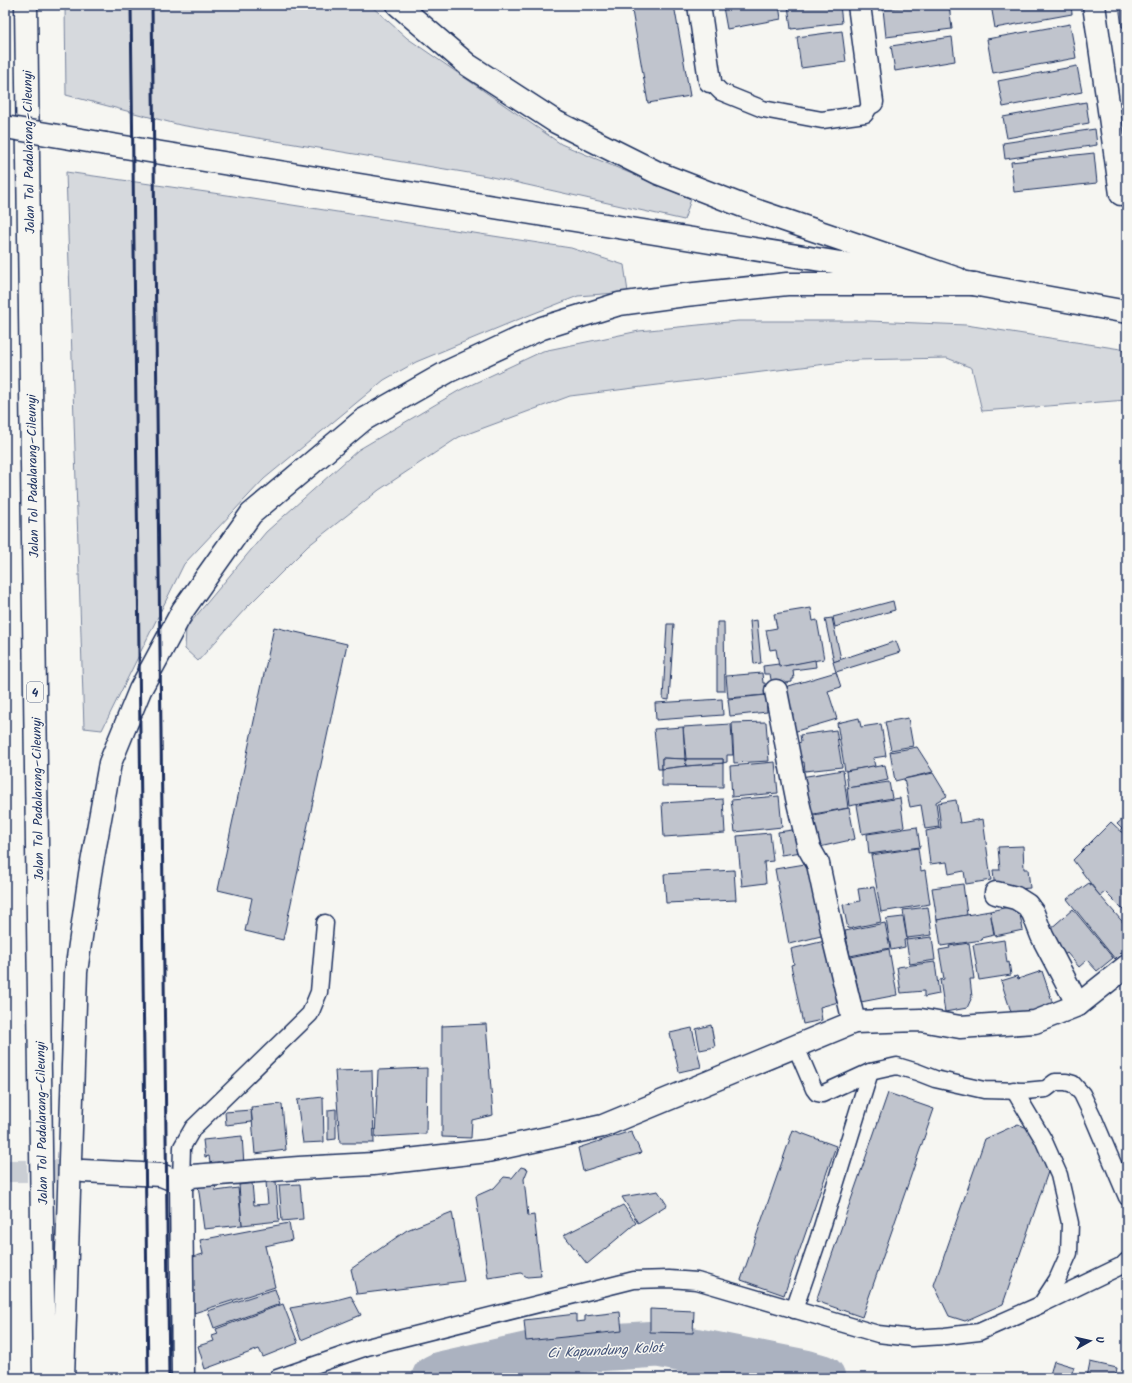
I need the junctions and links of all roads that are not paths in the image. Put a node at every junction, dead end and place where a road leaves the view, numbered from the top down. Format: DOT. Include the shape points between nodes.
graph roads {
  1 [pos="26,5"];
  2 [pos="398,5"];
  3 [pos="699,5"];
  4 [pos="859,5"];
  5 [pos="1094,5"];
  6 [pos="710,81"];
  7 [pos="872,102"];
  8 [pos="5,127"];
  9 [pos="1124,201"];
  10 [pos="975,284"];
  11 [pos="1127,312"];
  12 [pos="776,691"];
  13 [pos="996,893"];
  14 [pos="325,922"];
  15 [pos="1127,966"];
  16 [pos="1078,1005"];
  17 [pos="854,1022"];
  18 [pos="796,1047"];
  19 [pos="870,1072"];
  20 [pos="1014,1090"];
  21 [pos="84,1172"];
  22 [pos="181,1183"];
  23 [pos="1127,1197"];
  24 [pos="1127,1261"];
  25 [pos="1040,1305"];
  26 [pos="794,1310"];
  27 [pos="44,1378"];
  28 [pos="63,1378"];
  29 [pos="183,1378"];
  30 [pos="277,1378"];
  1 -- 27 [label="main road, Jalan Tol Padalarang–Cileunyi / 4"];
  2 -- 10 [label="main road" via="468,65 556,122 658,173 743,206"];
  3 -- 6 [label="main road"];
  4 -- 7 [label="main road"];
  5 -- 9 [label="main road"];
  6 -- 7 [label="lane" via="721,92 763,109 822,120 865,114"];
  8 -- 10 [label="main road, bridge"];
  10 -- 11 [label="main road"];
  10 -- 28 [label="main road" via="787,284 619,304 542,328 449,371 363,420 251,514 183,610 140,690 110,763 76,972"];
  12 -- 17 [label="main road" via="797,798 809,848 818,864"];
  13 -- 16 [label="main road" via="1016,898 1027,905 1033,913 1042,936"];
  14 -- 22 [label="lane" via="319,992 310,1014 193,1128 182,1147"];
  15 -- 16 [label="main road"];
  16 -- 17 [label="main road" via="1035,1022 960,1027 921,1020"];
  17 -- 18 [label="main road"];
  18 -- 19 [label="lane" via="817,1093 822,1094"];
  18 -- 22 [label="main road" via="604,1126 488,1151 373,1164 192,1176"];
  19 -- 20 [label="lane" via="897,1066 935,1079 984,1090"];
  19 -- 26 [label="lane"];
  20 -- 23 [label="lane" via="1046,1089 1054,1082 1073,1084 1082,1094 1093,1117"];
  20 -- 25 [label="lane" via="1043,1139 1059,1175 1070,1223 1069,1253 1057,1280"];
  21 -- 22 [label="main road" via="161,1175"];
  22 -- 29 [label="main road"];
  24 -- 25 [label="lane"];
  25 -- 26 [label="lane" via="979,1332 912,1338 878,1334"];
  26 -- 30 [label="lane" via="697,1281 634,1280 367,1348"];
}
